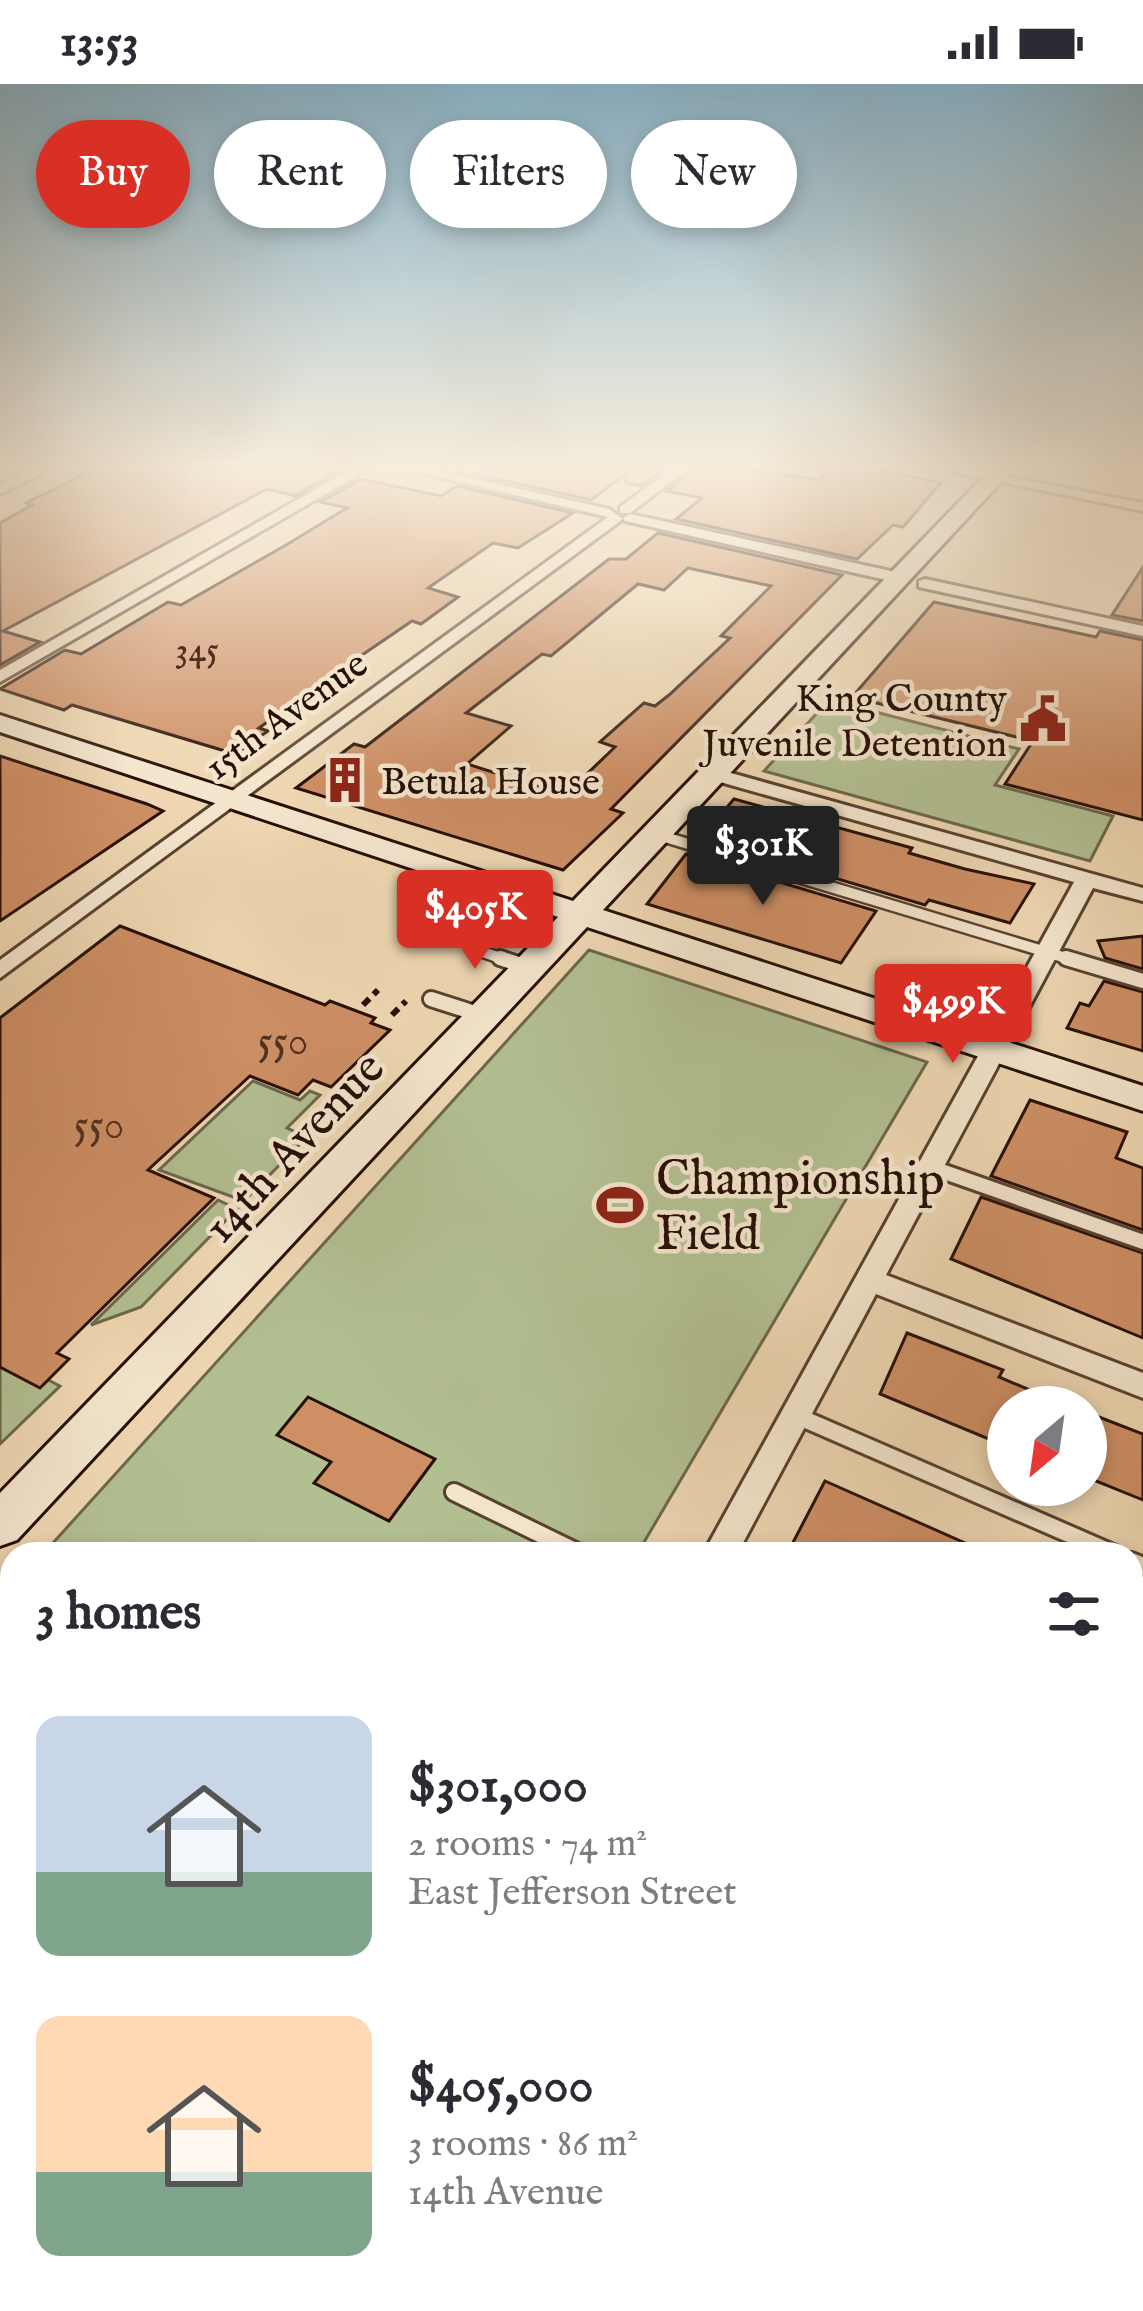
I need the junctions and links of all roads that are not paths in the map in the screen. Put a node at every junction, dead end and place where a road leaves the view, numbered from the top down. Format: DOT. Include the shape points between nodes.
graph roads {
  1 [pos="181,573"];
  2 [pos="540,573"];
  3 [pos="876,573"];
  4 [pos="919,573"];
  5 [pos="912,581"];
  6 [pos="1143,631"];
  7 [pos="0,677"];
  8 [pos="0,723"];
  9 [pos="713,774"];
  10 [pos="230,799"];
  11 [pos="655,834"];
  12 [pos="1087,879"];
  13 [pos="1143,895"];
  14 [pos="577,914"];
  15 [pos="477,950"];
  16 [pos="1048,952"];
  17 [pos="527,967"];
  18 [pos="0,970"];
  19 [pos="1143,981"];
  20 [pos="431,999"];
  21 [pos="481,1016"];
  22 [pos="996,1051"];
  23 [pos="1143,1099"];
  24 [pos="933,1168"];
  25 [pos="1143,1242"];
  26 [pos="873,1281"];
  27 [pos="1143,1386"];
  28 [pos="797,1416"];
  29 [pos="454,1492"];
  30 [pos="0,1525"];
  31 [pos="556,1542"];
  32 [pos="727,1542"];
  33 [pos="1086,1542"];
  1 -- 7 [label="street"];
  2 -- 10 [label="street, 15th Avenue"];
  3 -- 5 [label="street"];
  4 -- 5 [label="street, 14th Avenue"];
  5 -- 6 [label="street"];
  5 -- 9 [label="street, 14th Avenue"];
  8 -- 10 [label="street"];
  9 -- 11 [label="street, 14th Avenue"];
  9 -- 12 [label="street"];
  10 -- 14 [label="street"];
  10 -- 18 [label="street, 15th Avenue"];
  11 -- 14 [label="street, 14th Avenue"];
  11 -- 16 [label="lane"];
  12 -- 13 [label="street"];
  12 -- 16 [label="street"];
  14 -- 17 [label="street, 14th Avenue"];
  14 -- 22 [label="street"];
  15 -- 17 [label="lane"];
  16 -- 19 [label="lane"];
  16 -- 22 [label="street"];
  17 -- 21 [label="street, 14th Avenue"];
  20 -- 21 [label="lane"];
  21 -- 30 [label="street, 14th Avenue"];
  22 -- 23 [label="street"];
  22 -- 24 [label="street"];
  24 -- 25 [label="lane"];
  24 -- 26 [label="street"];
  26 -- 27 [label="street"];
  26 -- 28 [label="street"];
  28 -- 32 [label="street"];
  28 -- 33 [label="lane"];
  29 -- 31 [label="lane"];
}
